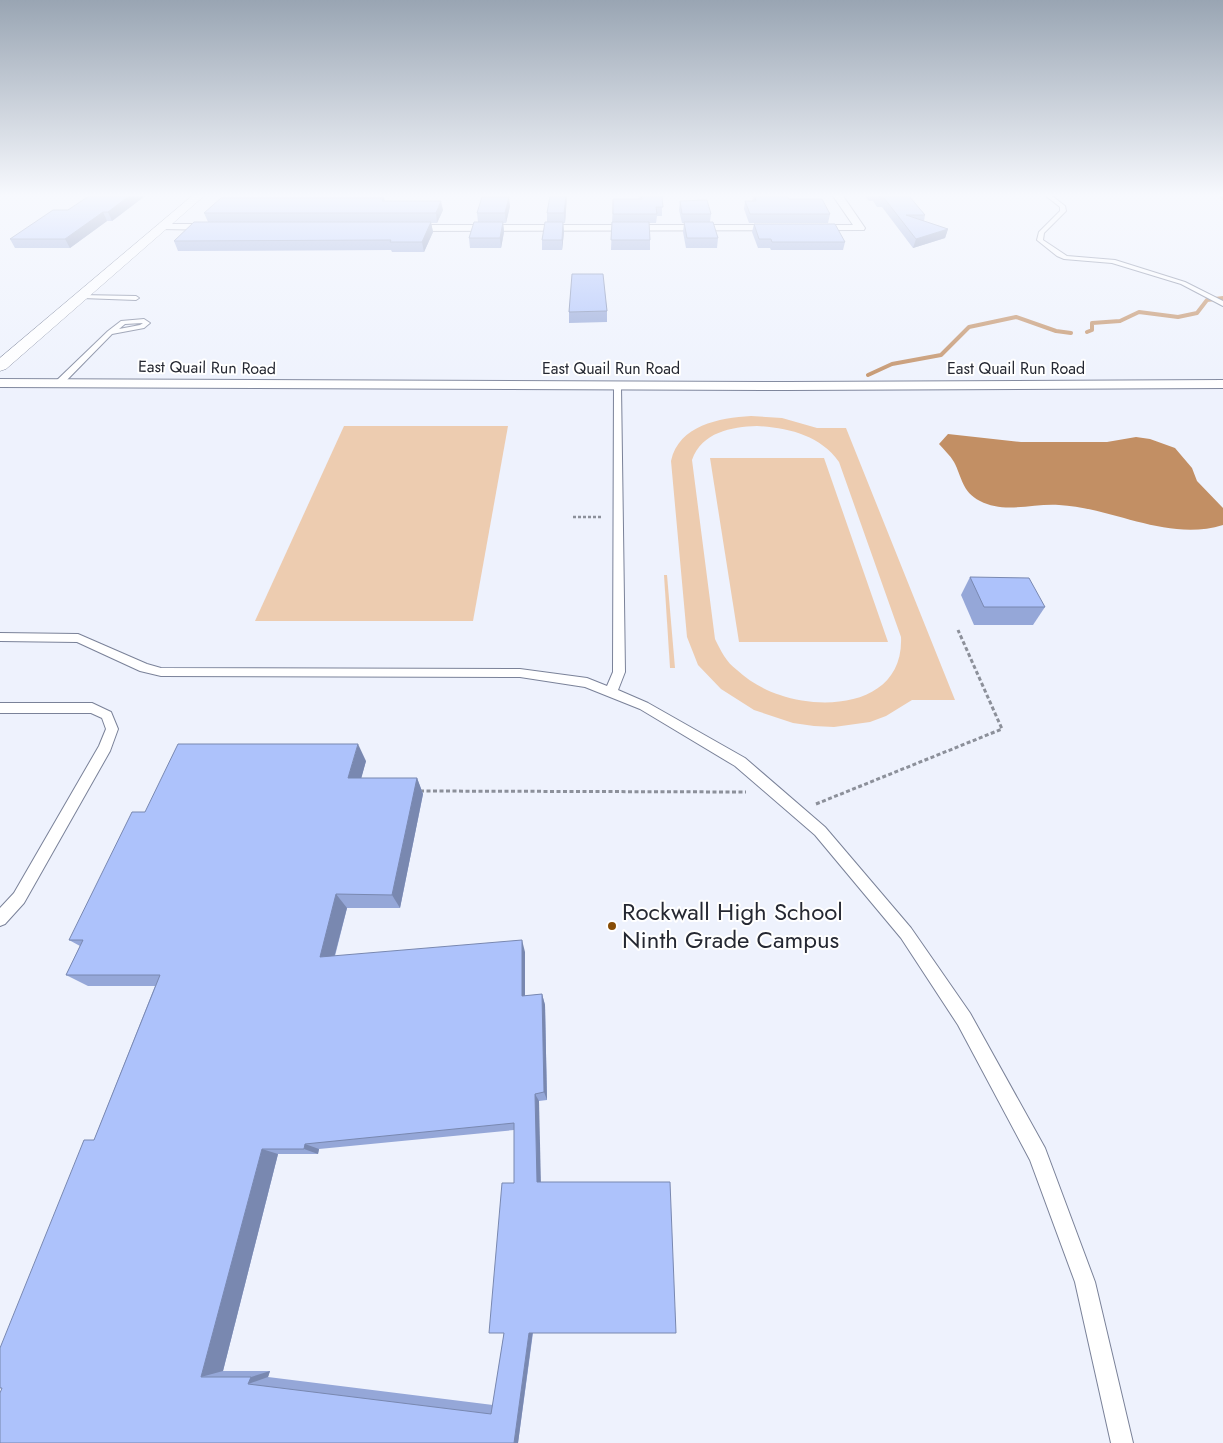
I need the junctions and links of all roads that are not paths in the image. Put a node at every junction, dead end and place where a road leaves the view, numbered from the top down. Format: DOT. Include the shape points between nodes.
graph roads {
  1 [pos="120,263"];
  2 [pos="1120,263"];
  3 [pos="82,296"];
  4 [pos="136,298"];
  5 [pos="1223,304"];
  6 [pos="110,332"];
  7 [pos="0,366"];
  8 [pos="0,383"];
  9 [pos="59,384"];
  10 [pos="1223,384"];
  11 [pos="617,386"];
  12 [pos="1,638"];
  13 [pos="611,692"];
  14 [pos="0,708"];
  15 [pos="0,919"];
  16 [pos="1122,1443"];
  1 -- 3 [label="street"];
  2 -- 5 [label="lane" via="1183,283"];
  3 -- 4 [label="lane"];
  3 -- 7 [label="street"];
  6 -- 9 [label="lane"];
  8 -- 9 [label="street, East Quail Run Road"];
  9 -- 11 [label="street, East Quail Run Road"];
  10 -- 11 [label="street, East Quail Run Road"];
  11 -- 13 [label="lane" via="619,672"];
  12 -- 13 [label="lane" via="78,638 161,672 520,673 587,682"];
  13 -- 16 [label="lane" via="644,706 740,762 820,831 906,933 964,1019 1038,1155 1084,1282"];
  14 -- 15 [label="lane" via="92,708 107,715 112,729 105,747 19,898"];
}
